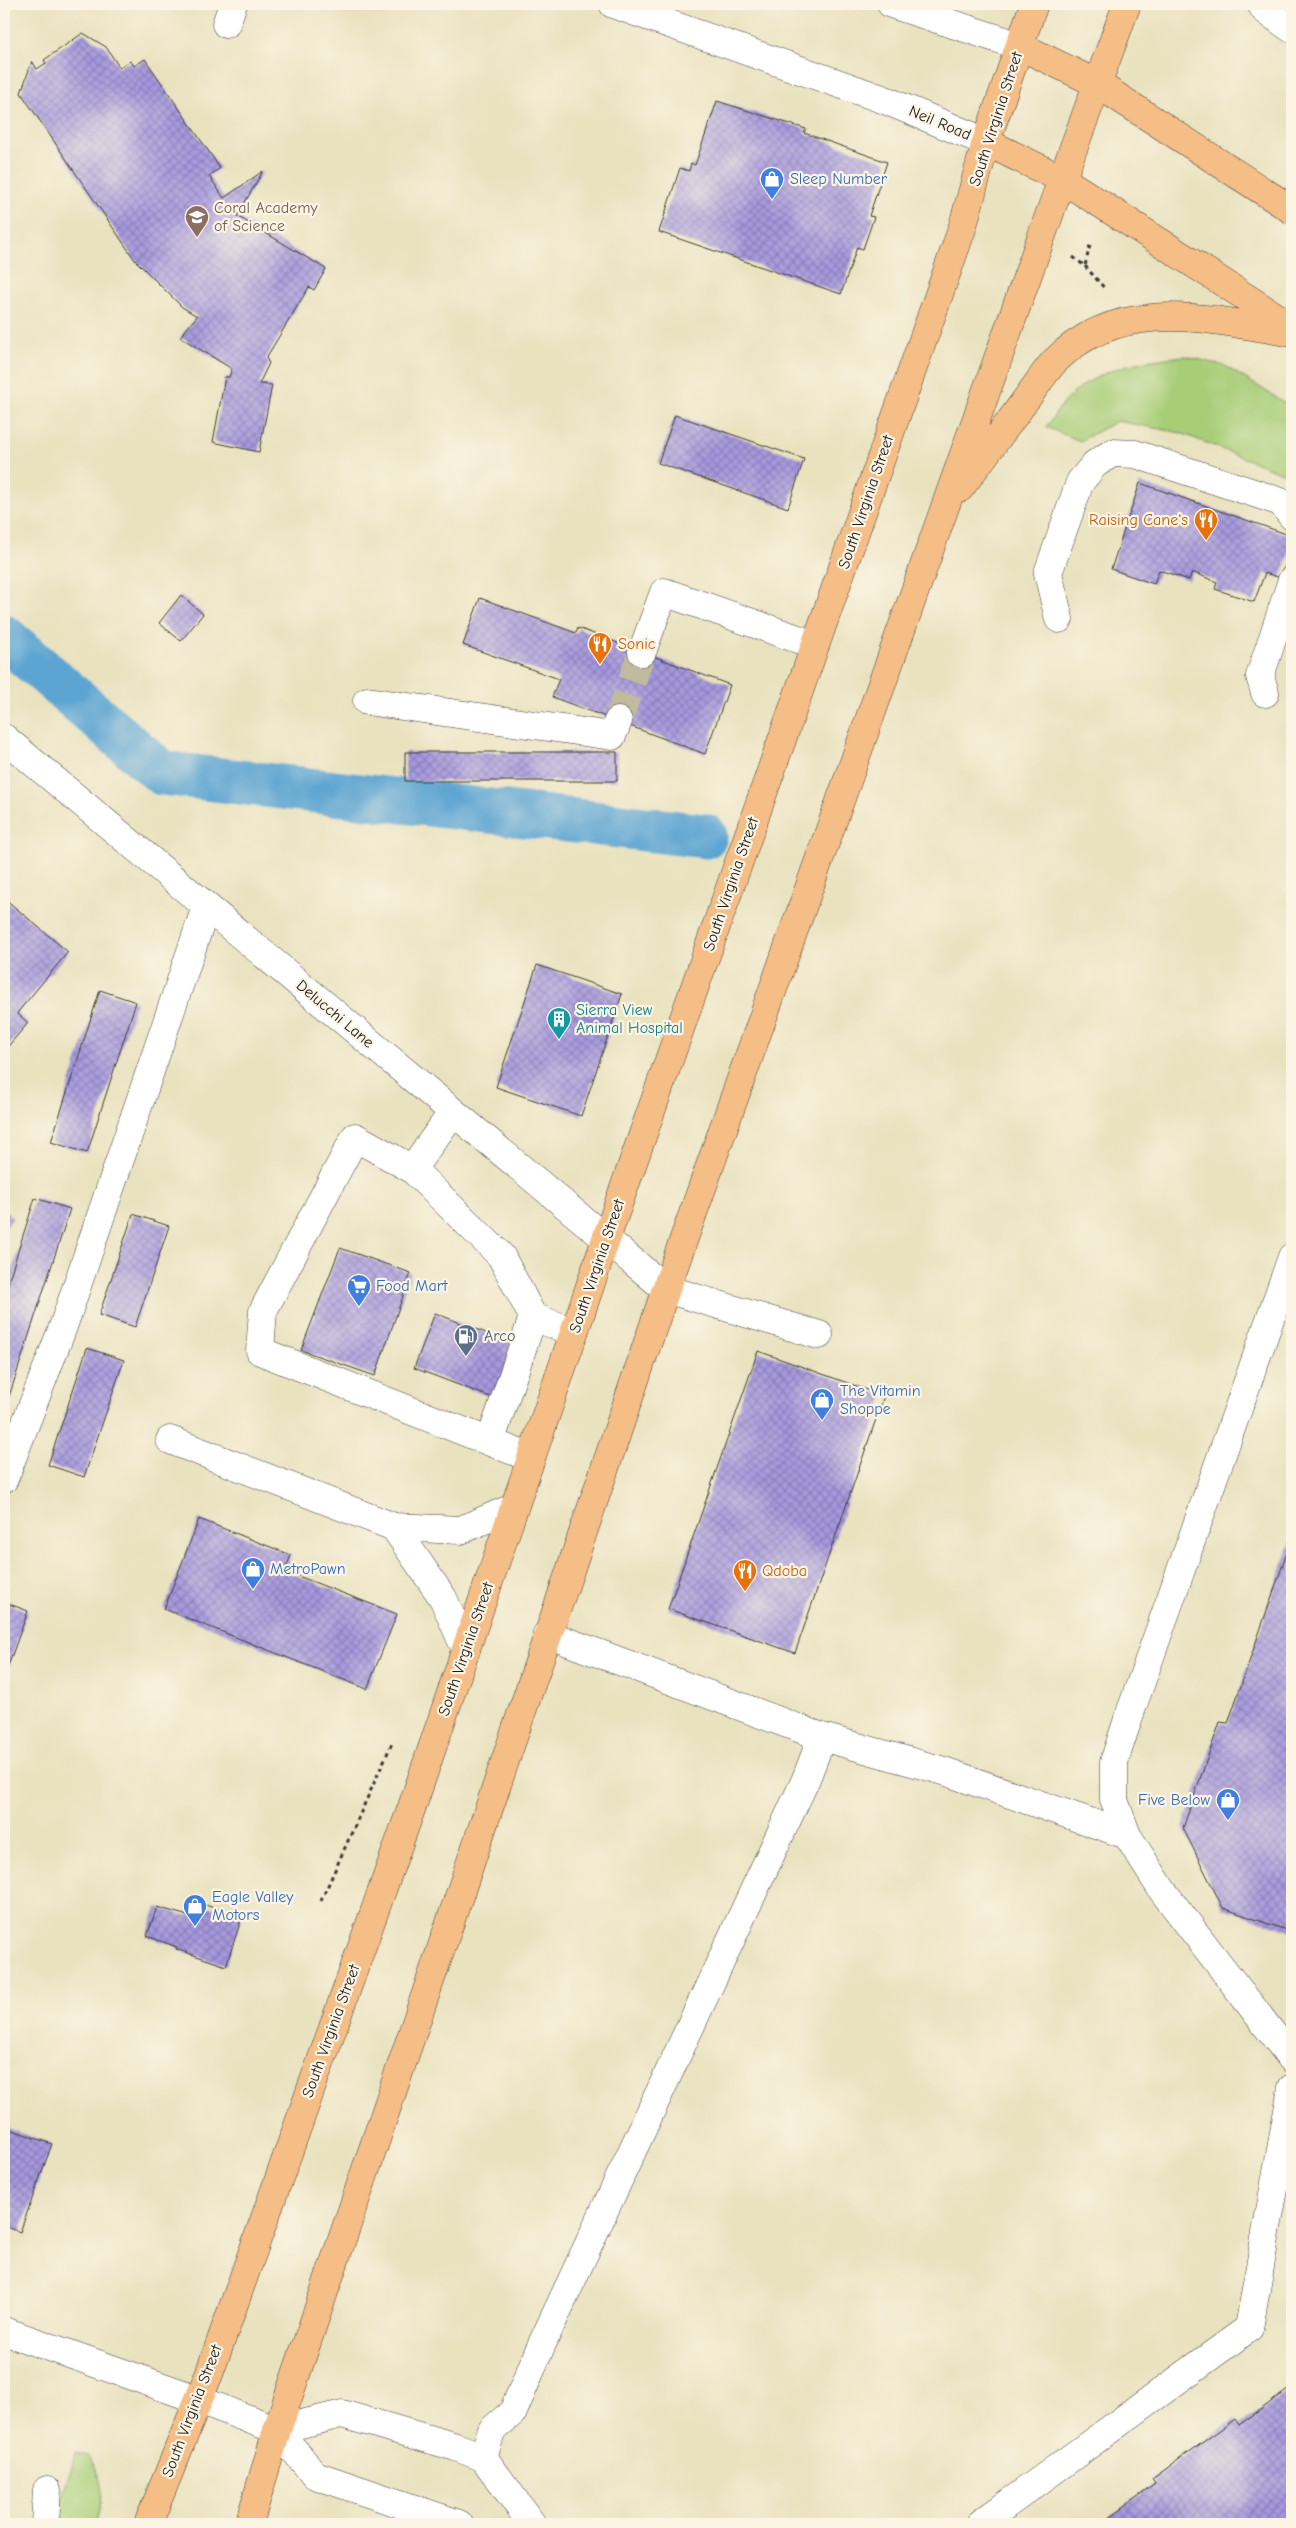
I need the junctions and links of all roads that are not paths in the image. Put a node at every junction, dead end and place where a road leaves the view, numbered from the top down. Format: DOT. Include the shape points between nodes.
graph roads {
  1 [pos="613,4"];
  2 [pos="891,4"];
  3 [pos="1034,4"];
  4 [pos="1127,4"];
  5 [pos="1261,4"];
  6 [pos="1292,29"];
  7 [pos="1020,46"];
  8 [pos="1096,83"];
  9 [pos="986,142"];
  10 [pos="1062,179"];
  11 [pos="1292,210"];
  12 [pos="1292,327"];
  13 [pos="1292,333"];
  14 [pos="944,509"];
  15 [pos="1292,516"];
  16 [pos="1292,580"];
  17 [pos="1059,619"];
  18 [pos="815,646"];
  19 [pos="642,652"];
  20 [pos="1265,693"];
  21 [pos="367,701"];
  22 [pos="618,721"];
  23 [pos="4,738"];
  24 [pos="206,907"];
  25 [pos="453,1112"];
  26 [pos="412,1169"];
  27 [pos="606,1239"];
  28 [pos="1292,1257"];
  29 [pos="666,1288"];
  30 [pos="533,1317"];
  31 [pos="574,1332"];
  32 [pos="819,1335"];
  33 [pos="170,1440"];
  34 [pos="490,1442"];
  35 [pos="530,1458"];
  36 [pos="4,1479"];
  37 [pos="514,1507"];
  38 [pos="394,1527"];
  39 [pos="546,1634"];
  40 [pos="466,1650"];
  41 [pos="822,1737"];
  42 [pos="1128,1836"];
  43 [pos="1292,2059"];
  44 [pos="1292,2088"];
  45 [pos="4,2331"];
  46 [pos="197,2399"];
  47 [pos="277,2430"];
  48 [pos="482,2457"];
  49 [pos="47,2490"];
  50 [pos="45,2524"];
  51 [pos="148,2524"];
  52 [pos="249,2524"];
  53 [pos="459,2524"];
  54 [pos="532,2524"];
  55 [pos="980,2524"];
  1 -- 9 [label="street, Neil Road" via="886,100"];
  2 -- 7 [label="street"];
  3 -- 7 [label="main road, South Virginia Street"];
  4 -- 8 [label="main road"];
  5 -- 6 [label="street"];
  7 -- 8 [label="main road"];
  7 -- 9 [label="main road, South Virginia Street"];
  8 -- 10 [label="main road"];
  8 -- 11 [label="main road"];
  9 -- 10 [label="main road, Neil Road"];
  9 -- 18 [label="main road, South Virginia Street" via="962,229"];
  10 -- 12 [label="main road, Neil Road"];
  10 -- 14 [label="main road"];
  13 -- 14 [label="main road" via="1223,321 1163,316 1126,320 1090,334 1054,362"];
  14 -- 29 [label="main road"];
  15 -- 17 [label="street" via="1281,502 1135,454 1112,453 1095,464 1080,482 1048,573"];
  16 -- 20 [label="street" via="1260,676"];
  18 -- 19 [label="street" via="664,592"];
  18 -- 27 [label="main road, South Virginia Street"];
  21 -- 22 [label="street" via="612,736"];
  23 -- 24 [label="street, Delucchi Lane"];
  24 -- 25 [label="street, Delucchi Lane"];
  24 -- 36 [label="street" via="63,1327"];
  25 -- 26 [label="street"];
  25 -- 27 [label="street, Delucchi Lane"];
  26 -- 30 [label="street" via="502,1256"];
  26 -- 34 [label="street" via="355,1137 263,1311 260,1351"];
  27 -- 29 [label="street, Delucchi Lane"];
  27 -- 31 [label="main road, South Virginia Street"];
  28 -- 42 [label="street" via="1114,1762 1114,1800"];
  29 -- 32 [label="street"];
  29 -- 39 [label="main road"];
  30 -- 31 [label="street"];
  30 -- 34 [label="street"];
  31 -- 35 [label="main road, South Virginia Street"];
  33 -- 38 [label="street"];
  34 -- 35 [label="street"];
  35 -- 37 [label="main road, South Virginia Street"];
  37 -- 38 [label="street" via="461,1530"];
  37 -- 40 [label="main road, South Virginia Street"];
  38 -- 40 [label="street" via="443,1598"];
  39 -- 41 [label="street"];
  39 -- 47 [label="main road"];
  40 -- 46 [label="main road, South Virginia Street" via="209,2374"];
  41 -- 42 [label="street" via="944,1770"];
  41 -- 48 [label="street" via="802,1787 513,2412 492,2430"];
  42 -- 43 [label="street" via="1162,1890"];
  44 -- 55 [label="street" via="1249,2328"];
  45 -- 46 [label="street"];
  46 -- 47 [label="street"];
  46 -- 51 [label="main road, South Virginia Street"];
  47 -- 48 [label="street" via="342,2414"];
  47 -- 52 [label="main road"];
  47 -- 53 [label="street" via="315,2475"];
  48 -- 54 [label="street"];
  49 -- 50 [label="street"];
}
